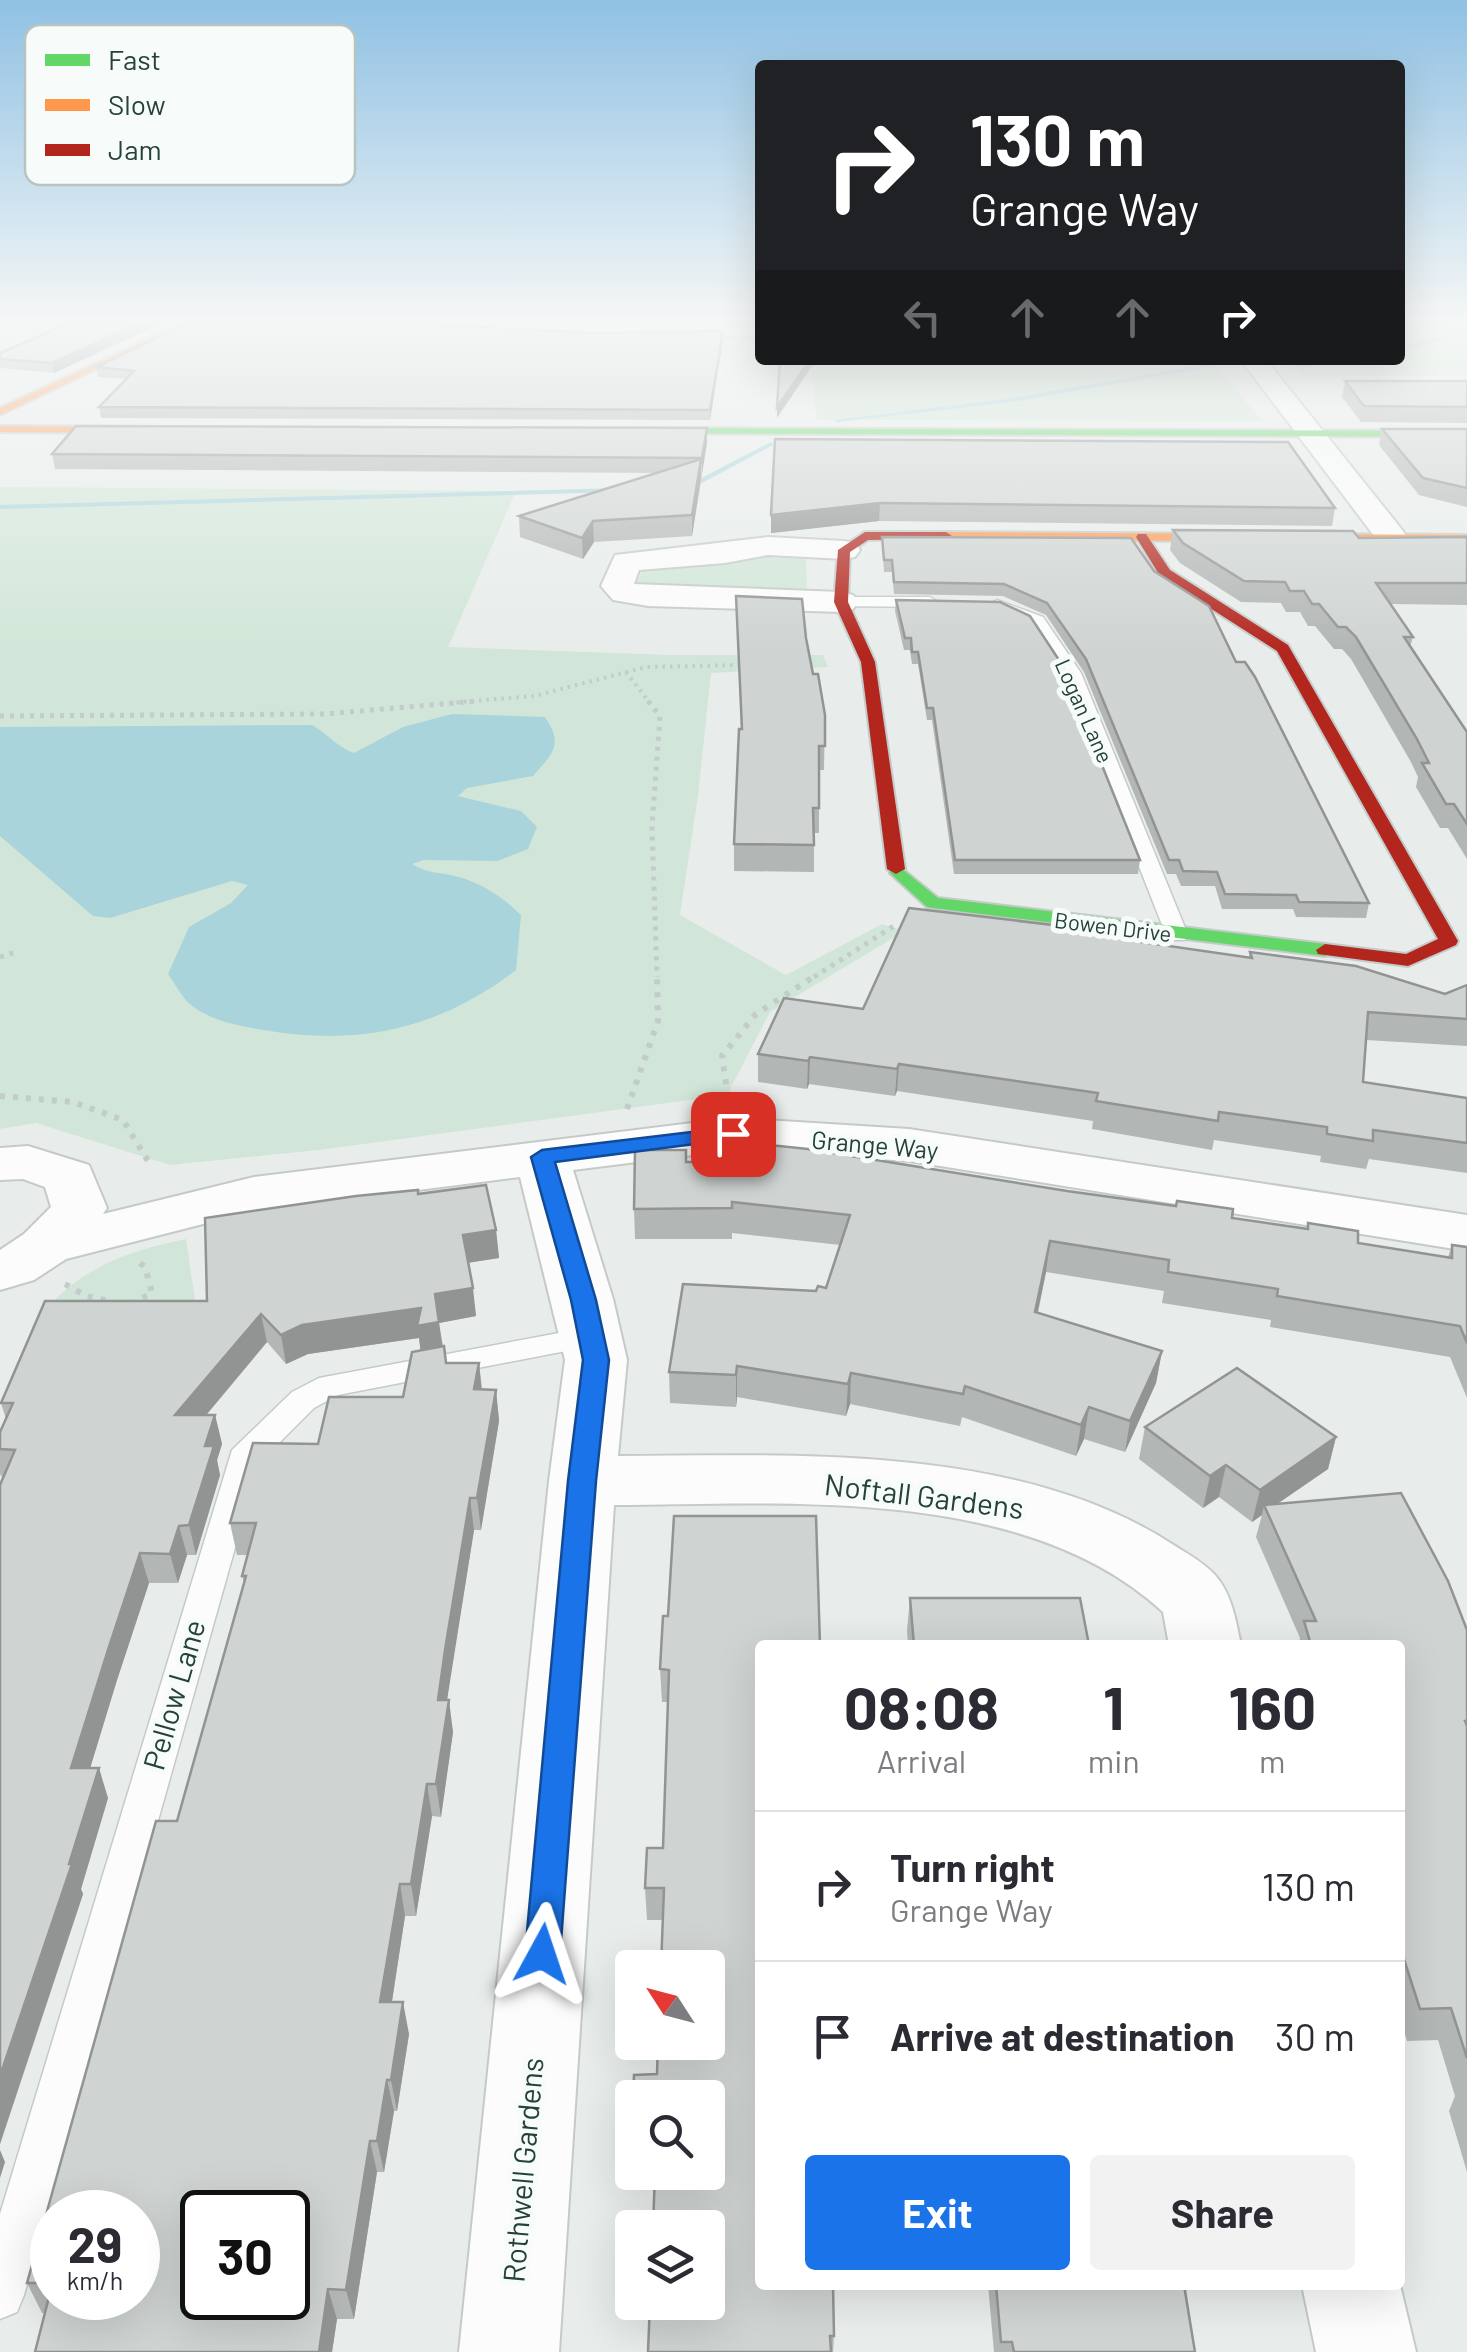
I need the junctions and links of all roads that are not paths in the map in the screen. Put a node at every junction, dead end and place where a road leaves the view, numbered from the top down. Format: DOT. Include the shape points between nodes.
graph roads {
  1 [pos="787,432"];
  2 [pos="1307,434"];
  3 [pos="1467,434"];
  4 [pos="1142,538"];
  5 [pos="1392,538"];
  6 [pos="1467,540"];
  7 [pos="844,550"];
  8 [pos="841,602"];
  9 [pos="1177,935"];
  10 [pos="542,1157"];
  11 [pos="0,1164"];
  12 [pos="70,1177"];
  13 [pos="222,1203"];
  14 [pos="1467,1234"];
  15 [pos="27,1271"];
  16 [pos="590,1338"];
  17 [pos="582,1481"];
  18 [pos="1203,1640"];
  19 [pos="1352,2290"];
  20 [pos="0,2295"];
  21 [pos="509,2352"];
  22 [pos="1366,2352"];
  1 -- 2 [label="street"];
  2 -- 3 [label="street"];
  2 -- 5 [label="street"];
  4 -- 5 [label="street"];
  4 -- 7 [label="street" via="865,536"];
  4 -- 9 [label="street, Bowen Drive" via="1165,573 1283,648 1449,941 1408,960"];
  5 -- 6 [label="street"];
  7 -- 8 [label="street"];
  7 -- 8 [label="street" via="768,546 640,559 626,562 617,586 648,596"];
  8 -- 9 [label="lane, Logan Lane" via="1003,605 1037,621 1072,673"];
  8 -- 9 [label="street, Bowen Drive" via="868,662 896,868 933,903"];
  10 -- 13 [label="street, Grange Way"];
  10 -- 14 [label="street, Grange Way" via="733,1134 909,1145"];
  10 -- 16 [label="street, Rothwell Gardens"];
  11 -- 12 [label="street, Grange Way" via="28,1162"];
  12 -- 13 [label="street, Grange Way" via="144,1197"];
  12 -- 15 [label="street" via="79,1208"];
  13 -- 15 [label="street, Grange Way"];
  16 -- 17 [label="street, Rothwell Gardens" via="596,1360"];
  16 -- 20 [label="lane, Pellow Lane" via="330,1386 303,1400 244,1458"];
  17 -- 18 [label="street, Noftall Gardens" via="796,1481 949,1494 1052,1514 1153,1562 1194,1600"];
  17 -- 21 [label="street, Rothwell Gardens"];
  19 -- 22 [label="street"];
}
